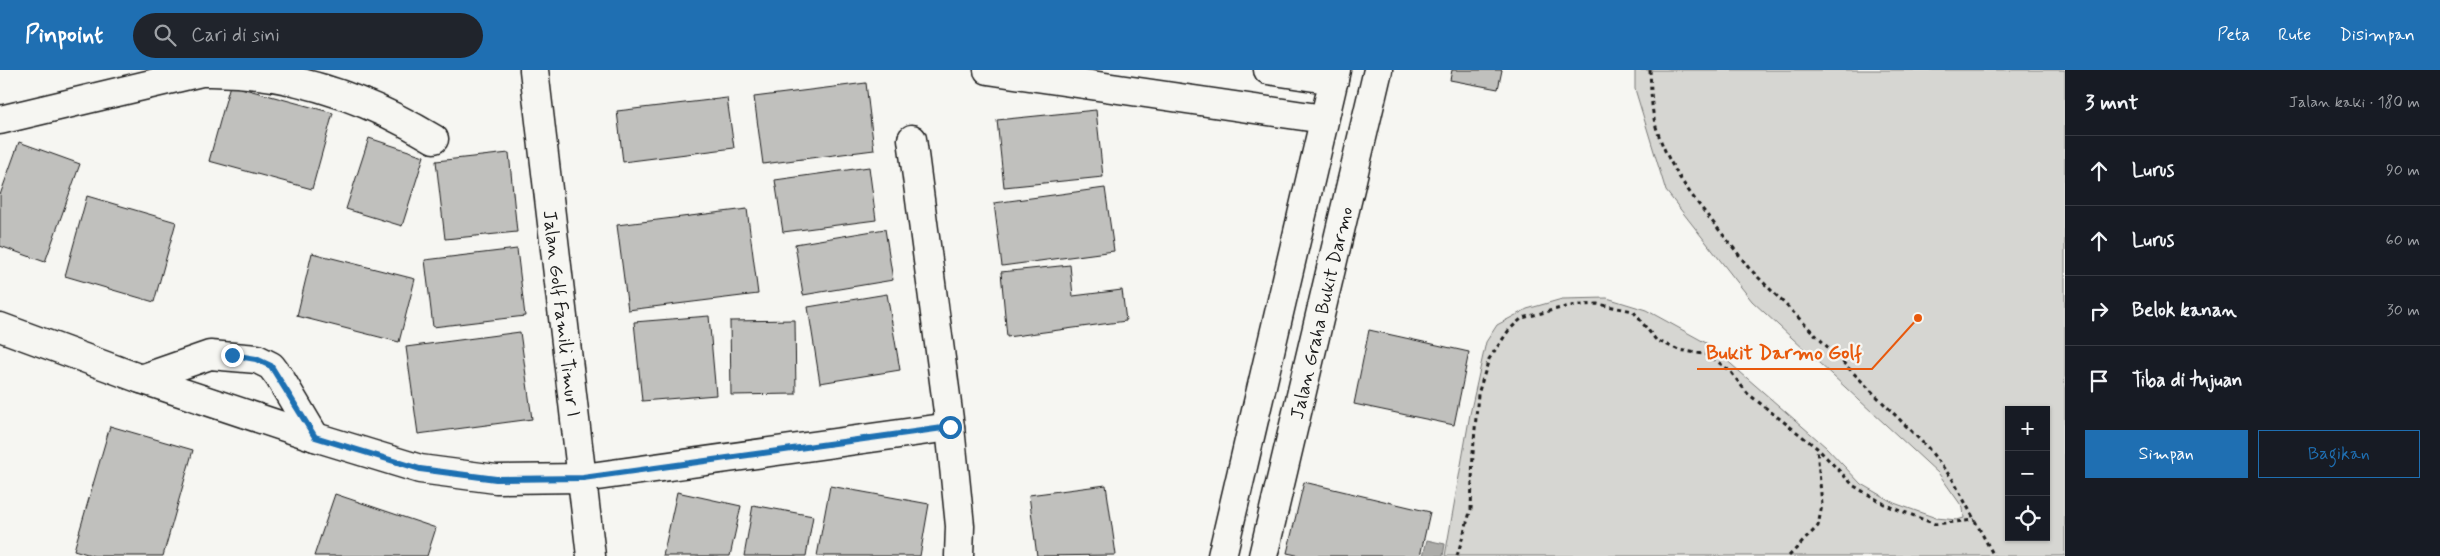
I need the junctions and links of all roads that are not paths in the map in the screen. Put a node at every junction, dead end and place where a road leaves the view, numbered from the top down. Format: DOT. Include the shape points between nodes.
graph roads {
  1 [pos="534,70"];
  2 [pos="988,70"];
  3 [pos="1268,70"];
  4 [pos="1378,70"];
  5 [pos="1335,75"];
  6 [pos="1324,119"];
  7 [pos="0,120"];
  8 [pos="912,139"];
  9 [pos="434,140"];
  10 [pos="0,327"];
  11 [pos="140,379"];
  12 [pos="950,427"];
  13 [pos="315,437"];
  14 [pos="583,478"];
  15 [pos="591,556"];
  16 [pos="959,556"];
  17 [pos="1222,556"];
  18 [pos="1263,556"];
  1 -- 14 [label="street, Jalan Golf Famili Timur I"];
  2 -- 6 [label="street"];
  3 -- 5 [label="street"];
  4 -- 18 [label="street, Jalan Graha Bukit Darmo"];
  5 -- 6 [label="street"];
  6 -- 17 [label="street"];
  7 -- 9 [label="street" via="202,72 230,72 282,78 338,92 399,118"];
  8 -- 12 [label="street"];
  10 -- 11 [label="street"];
  11 -- 13 [label="street"];
  11 -- 13 [label="street" via="210,355 256,359 271,366"];
  12 -- 14 [label="street"];
  12 -- 16 [label="street" via="960,526"];
  13 -- 14 [label="street" via="420,469 496,479"];
  14 -- 15 [label="street, Jalan Golf Famili Timur I"];
}
